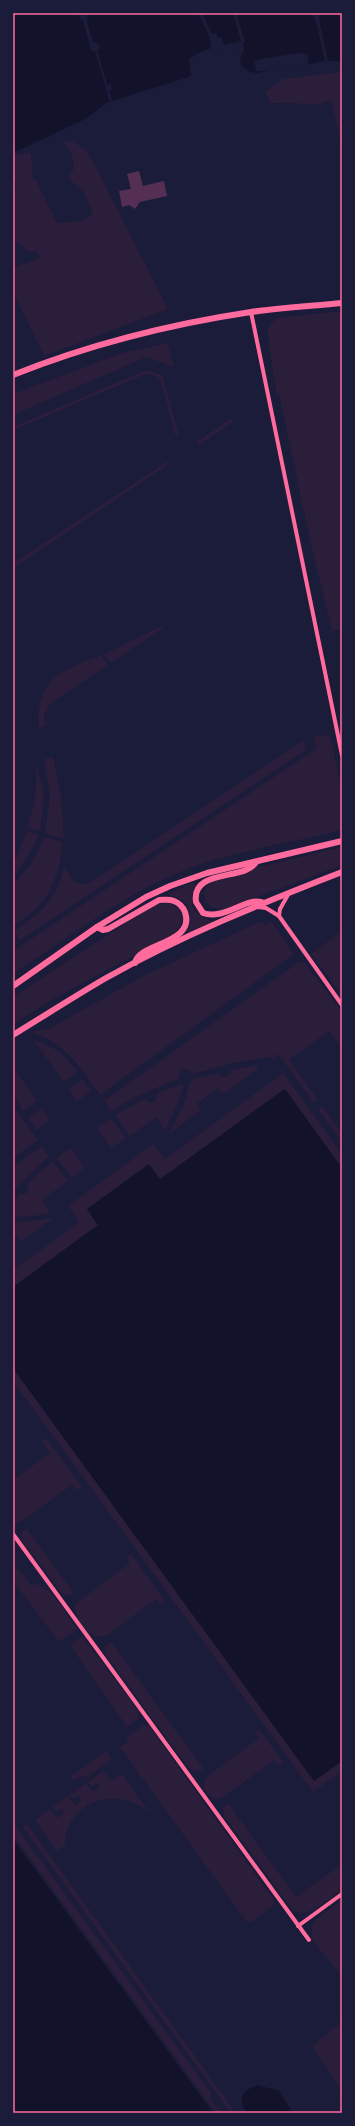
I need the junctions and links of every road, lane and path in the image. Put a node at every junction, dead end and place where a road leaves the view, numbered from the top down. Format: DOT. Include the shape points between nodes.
graph roads {
  1 [pos="342,303"];
  2 [pos="251,312"];
  3 [pos="13,375"];
  4 [pos="342,755"];
  5 [pos="342,837"];
  6 [pos="342,841"];
  7 [pos="327,844"];
  8 [pos="256,862"];
  9 [pos="342,872"];
  10 [pos="289,893"];
  11 [pos="264,903"];
  12 [pos="255,907"];
  13 [pos="279,916"];
  14 [pos="97,927"];
  15 [pos="135,962"];
  16 [pos="13,986"];
  17 [pos="342,1005"];
  18 [pos="13,1035"];
  19 [pos="13,1534"];
  20 [pos="342,1894"];
  21 [pos="298,1926"];
  22 [pos="308,1940"];
  1 -- 2 [label="main road"];
  2 -- 3 [label="main road" via="149,333"];
  2 -- 4 [label="street"];
  5 -- 7 [label="street"];
  6 -- 7 [label="main road"];
  7 -- 8 [label="main road"];
  8 -- 11 [label="main road" via="249,868 207,881 197,891 196,902 203,913 216,916 255,902"];
  8 -- 14 [label="main road" via="207,873 170,886 146,897"];
  9 -- 10 [label="main road"];
  10 -- 11 [label="main road"];
  10 -- 13 [label="street"];
  11 -- 12 [label="main road"];
  12 -- 13 [label="street" via="266,908"];
  12 -- 15 [label="main road"];
  13 -- 17 [label="street"];
  14 -- 15 [label="main road" via="108,929 159,900 167,899 178,903 185,912 184,928 139,956"];
  14 -- 16 [label="main road"];
  15 -- 18 [label="main road"];
  19 -- 21 [label="street"];
  20 -- 21 [label="street"];
  21 -- 22 [label="street"];
}
